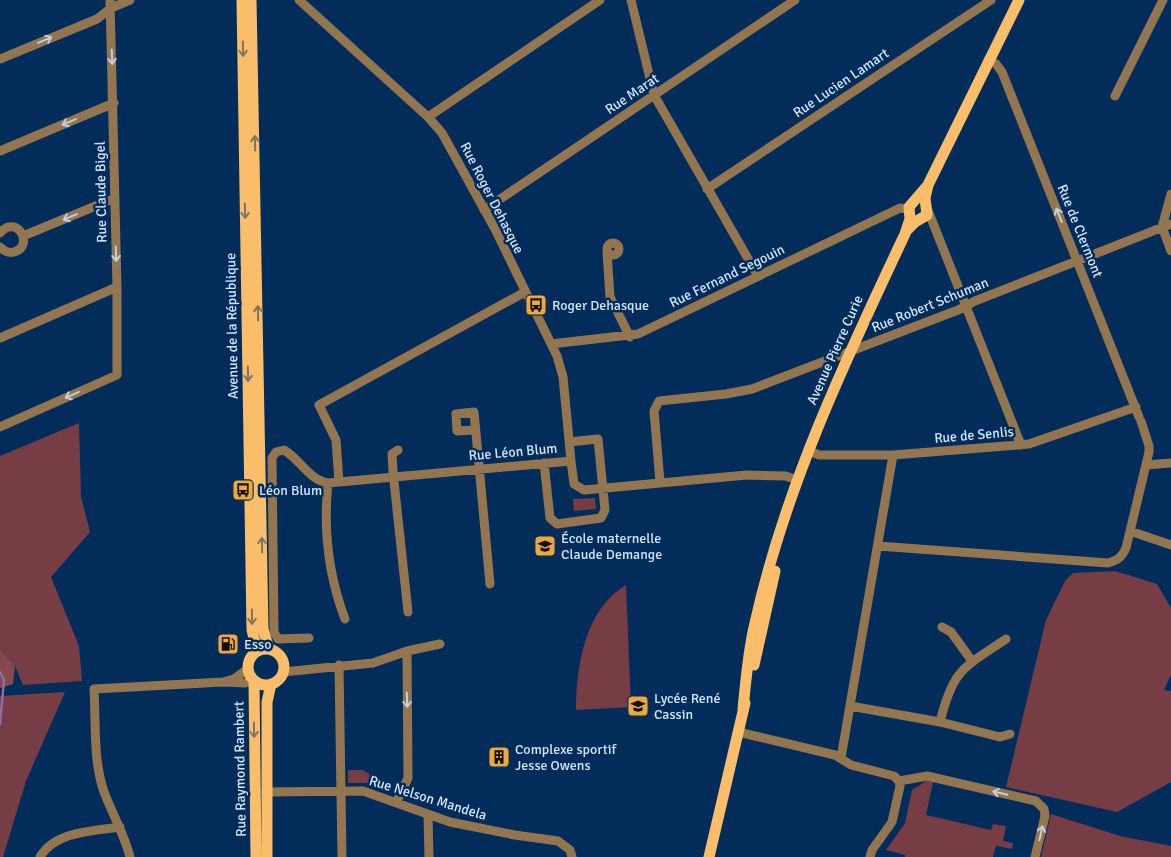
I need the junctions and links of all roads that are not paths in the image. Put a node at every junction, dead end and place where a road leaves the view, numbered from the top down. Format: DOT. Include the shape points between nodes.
graph roads {
  1 [pos="130,0"];
  2 [pos="242,0"];
  3 [pos="251,0"];
  4 [pos="299,0"];
  5 [pos="600,0"];
  6 [pos="631,0"];
  7 [pos="795,0"];
  8 [pos="991,0"];
  9 [pos="1019,0"];
  10 [pos="1163,0"];
  11 [pos="110,4"];
  12 [pos="0,59"];
  13 [pos="988,60"];
  14 [pos="654,95"];
  15 [pos="1115,96"];
  16 [pos="114,103"];
  17 [pos="428,117"];
  18 [pos="0,151"];
  19 [pos="707,189"];
  20 [pos="1171,194"];
  21 [pos="115,198"];
  22 [pos="484,210"];
  23 [pos="920,212"];
  24 [pos="1171,224"];
  25 [pos="1162,227"];
  26 [pos="0,232"];
  27 [pos="23,236"];
  28 [pos="0,247"];
  29 [pos="1171,251"];
  30 [pos="607,252"];
  31 [pos="1077,260"];
  32 [pos="758,276"];
  33 [pos="117,286"];
  34 [pos="525,292"];
  35 [pos="967,305"];
  36 [pos="630,337"];
  37 [pos="0,338"];
  38 [pos="551,344"];
  39 [pos="848,353"];
  40 [pos="1136,407"];
  41 [pos="0,428"];
  42 [pos="474,430"];
  43 [pos="569,442"];
  44 [pos="1021,444"];
  45 [pos="398,450"];
  46 [pos="809,451"];
  47 [pos="893,455"];
  48 [pos="571,461"];
  49 [pos="544,463"];
  50 [pos="1171,463"];
  51 [pos="1146,465"];
  52 [pos="478,468"];
  53 [pos="393,476"];
  54 [pos="797,480"];
  55 [pos="339,482"];
  56 [pos="660,482"];
  57 [pos="328,483"];
  58 [pos="603,489"];
  59 [pos="1130,531"];
  60 [pos="1171,545"];
  61 [pos="878,546"];
  62 [pos="490,584"];
  63 [pos="408,612"];
  64 [pos="345,620"];
  65 [pos="942,627"];
  66 [pos="309,638"];
  67 [pos="1006,639"];
  68 [pos="440,644"];
  69 [pos="270,649"];
  70 [pos="407,651"];
  71 [pos="257,652"];
  72 [pos="972,661"];
  73 [pos="339,665"];
  74 [pos="283,672"];
  75 [pos="252,677"];
  76 [pos="272,684"];
  77 [pos="850,706"];
  78 [pos="940,722"];
  79 [pos="738,732"];
  80 [pos="1010,734"];
  81 [pos="841,758"];
  82 [pos="899,781"];
  83 [pos="340,791"];
  84 [pos="266,792"];
  85 [pos="396,803"];
  86 [pos="428,815"];
  87 [pos="120,827"];
  88 [pos="40,857"];
  89 [pos="130,857"];
  90 [pos="256,857"];
  91 [pos="267,857"];
  92 [pos="342,857"];
  93 [pos="429,857"];
  94 [pos="572,857"];
  95 [pos="709,857"];
  96 [pos="870,857"];
  97 [pos="1035,857"];
  1 -- 11 [label="street"];
  2 -- 71 [label="main road, Avenue de la République, one-way" via="252,630"];
  69 -- 3 [label="main road, Avenue de la République, one-way" via="263,620"];
  4 -- 17 [label="street, Rue Roger Dehasque"];
  5 -- 17 [label="street"];
  6 -- 14 [label="street"];
  7 -- 14 [label="street, Rue Marat"];
  8 -- 19 [label="street, Rue Lucien Lamart"];
  9 -- 13 [label="main road, Avenue Pierre Curie"];
  10 -- 15 [label="street"];
  12 -- 11 [label="street, one-way" via="97,19"];
  11 -- 16 [label="street, Rue Claude Bigel, one-way"];
  13 -- 23 [label="main road, Avenue Pierre Curie" via="928,185"];
  31 -- 13 [label="street, Rue de Clermont, one-way" via="1002,72"];
  14 -- 19 [label="street"];
  14 -- 22 [label="street, Rue Marat"];
  16 -- 18 [label="street, one-way"];
  16 -- 21 [label="street, Rue Claude Bigel"];
  17 -- 22 [label="street, Rue Roger Dehasque" via="454,151"];
  19 -- 32 [label="street"];
  20 -- 25 [label="street"];
  21 -- 27 [label="street, one-way"];
  21 -- 33 [label="street, Rue Claude Bigel, one-way"];
  22 -- 34 [label="street, Rue Roger Dehasque"];
  23 -- 32 [label="street, Rue Fernand Segouin" via="900,208"];
  23 -- 35 [label="street"];
  23 -- 39 [label="main road, Avenue Pierre Curie" via="905,234"];
  24 -- 25 [label="street, Rue Robert Schuman"];
  25 -- 29 [label="street"];
  25 -- 31 [label="street, Rue Robert Schuman"];
  26 -- 27 [label="street" via="14,227"];
  27 -- 28 [label="street" via="23,244 18,251 10,253"];
  30 -- 36 [label="street" via="610,297"];
  31 -- 35 [label="street, Rue Robert Schuman"];
  31 -- 40 [label="street, Rue de Clermont"];
  32 -- 36 [label="street, Rue Fernand Segouin"];
  33 -- 37 [label="street"];
  33 -- 41 [label="street, Rue Claude Bigel, one-way" via="116,375"];
  34 -- 38 [label="street, Rue Roger Dehasque"];
  34 -- 55 [label="street" via="318,405 336,440"];
  35 -- 39 [label="street, Rue Robert Schuman"];
  35 -- 44 [label="street"];
  36 -- 38 [label="street, Rue Fernand Segouin"];
  38 -- 43 [label="street, Rue Roger Dehasque" via="563,376"];
  39 -- 46 [label="main road, Avenue Pierre Curie"];
  39 -- 56 [label="street, Rue Robert Schuman" via="752,389 659,402 654,411"];
  40 -- 44 [label="street, Rue de Senlis"];
  40 -- 51 [label="street, Rue de Clermont" via="1150,446"];
  42 -- 52 [label="street"];
  43 -- 48 [label="street, Rue Roger Dehasque"];
  43 -- 58 [label="street" via="598,440"];
  44 -- 47 [label="street, Rue de Senlis"];
  45 -- 53 [label="street" via="392,454"];
  46 -- 47 [label="street, Rue de Senlis" via="819,455"];
  46 -- 54 [label="main road, Avenue Pierre Curie"];
  47 -- 61 [label="street"];
  48 -- 49 [label="street, Rue Léon Blum"];
  48 -- 58 [label="street, Rue Léon Blum" via="576,488"];
  49 -- 52 [label="street, Rue Léon Blum"];
  49 -- 58 [label="street" via="550,518 557,524 601,518 605,510"];
  50 -- 51 [label="street"];
  51 -- 59 [label="street, Rue de Clermont"];
  52 -- 53 [label="street, Rue Léon Blum"];
  52 -- 62 [label="street"];
  53 -- 55 [label="street, Rue Léon Blum"];
  53 -- 63 [label="street"];
  54 -- 56 [label="street, Rue Léon Blum" via="786,476 747,474"];
  54 -- 79 [label="main road, Avenue Pierre Curie"];
  55 -- 57 [label="street, Rue Léon Blum"];
  56 -- 58 [label="street, Rue Léon Blum"];
  57 -- 64 [label="street" via="325,512 327,554"];
  57 -- 66 [label="street" via="319,481 284,450 276,452 272,458 274,632 278,640"];
  59 -- 60 [label="street"];
  59 -- 61 [label="street, Rue de Clermont" via="1122,556 1108,563"];
  61 -- 77 [label="street"];
  65 -- 72 [label="street" via="951,632"];
  67 -- 72 [label="street"];
  68 -- 70 [label="street"];
  69 -- 71 [label="main road"];
  69 -- 74 [label="main road" via="283,660"];
  70 -- 73 [label="street" via="374,663"];
  70 -- 85 [label="street, one-way" via="408,778"];
  71 -- 75 [label="main road" via="250,659"];
  72 -- 78 [label="street" via="950,686"];
  73 -- 74 [label="street"];
  73 -- 83 [label="street"];
  74 -- 76 [label="main road"];
  75 -- 76 [label="main road" via="260,684"];
  75 -- 87 [label="street" via="223,682 94,689 98,763 104,789"];
  75 -- 90 [label="main road, Rue Raymond Rambert, one-way"];
  76 -- 84 [label="main road, Rue Raymond Rambert" via="267,702"];
  77 -- 78 [label="street"];
  77 -- 81 [label="street"];
  78 -- 80 [label="street" via="993,736"];
  79 -- 81 [label="street"];
  79 -- 95 [label="main road, Avenue Pierre Curie"];
  81 -- 82 [label="street" via="851,766 894,776"];
  82 -- 96 [label="street" via="892,822"];
  97 -- 82 [label="street, one-way" via="1045,816 1044,809 1036,801 927,776"];
  83 -- 84 [label="street, Rue Nelson Mandela"];
  83 -- 85 [label="street, Rue Nelson Mandela" via="373,793"];
  83 -- 92 [label="street"];
  84 -- 91 [label="main road, Rue Raymond Rambert"];
  85 -- 86 [label="street, Rue Nelson Mandela"];
  86 -- 93 [label="street"];
  86 -- 94 [label="street, Rue Nelson Mandela" via="478,828 558,841 565,844"];
  87 -- 88 [label="street" via="58,840 49,845"];
  87 -- 89 [label="street"];
}
